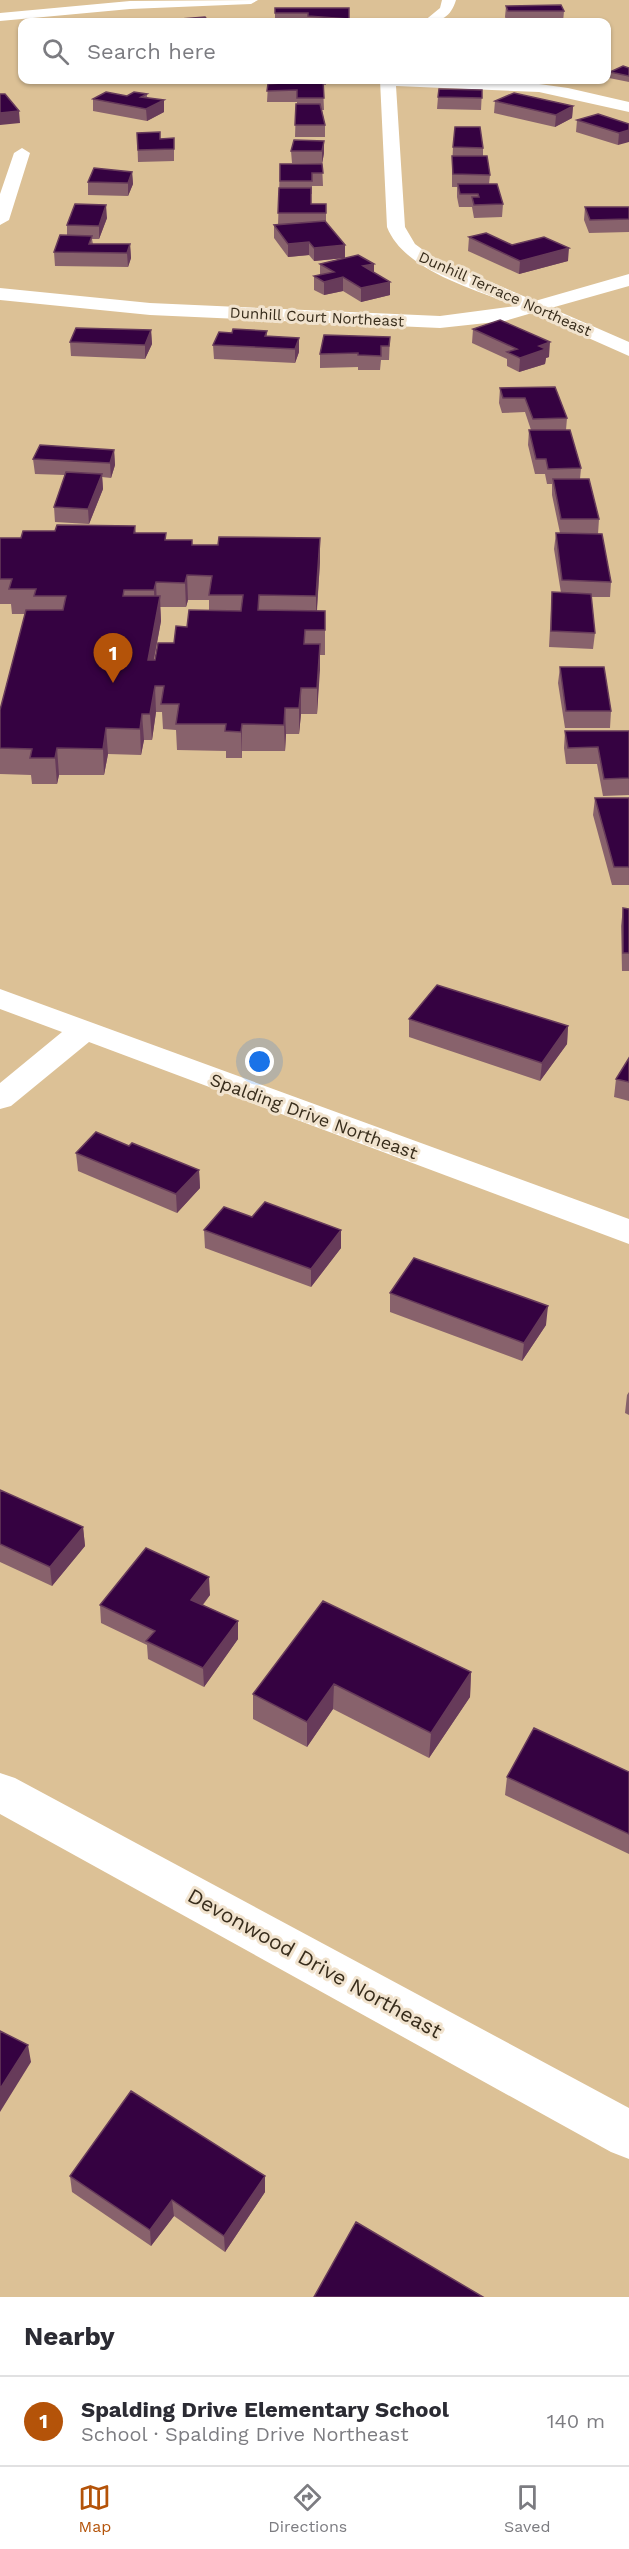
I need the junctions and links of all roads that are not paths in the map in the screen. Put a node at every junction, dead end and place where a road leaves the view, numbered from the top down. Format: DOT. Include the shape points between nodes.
graph roads {
  1 [pos="250,0"];
  2 [pos="449,0"];
  3 [pos="0,17"];
  4 [pos="435,18"];
  5 [pos="388,84"];
  6 [pos="489,84"];
  7 [pos="629,107"];
  8 [pos="22,153"];
  9 [pos="0,220"];
  10 [pos="629,280"];
  11 [pos="0,294"];
  12 [pos="534,308"];
  13 [pos="629,350"];
  14 [pos="0,999"];
  15 [pos="83,1031"];
  16 [pos="0,1099"];
  17 [pos="629,1232"];
  18 [pos="0,1791"];
  19 [pos="629,2135"];
  1 -- 3 [label="street" via="130,5"];
  2 -- 4 [label="street" via="446,10"];
  5 -- 12 [label="street, Dunhill Terrace Northeast" via="396,227 400,238 428,262"];
  6 -- 7 [label="street" via="540,86"];
  8 -- 9 [label="street"];
  10 -- 12 [label="street, Dunhill Court Northeast"];
  11 -- 12 [label="street, Dunhill Court Northeast" via="150,309 406,322 474,320"];
  12 -- 13 [label="street, Dunhill Terrace Northeast"];
  14 -- 15 [label="street, Spalding Drive Northeast"];
  15 -- 16 [label="street"];
  15 -- 17 [label="street, Spalding Drive Northeast"];
  18 -- 19 [label="street, Devonwood Drive Northeast"];
}
